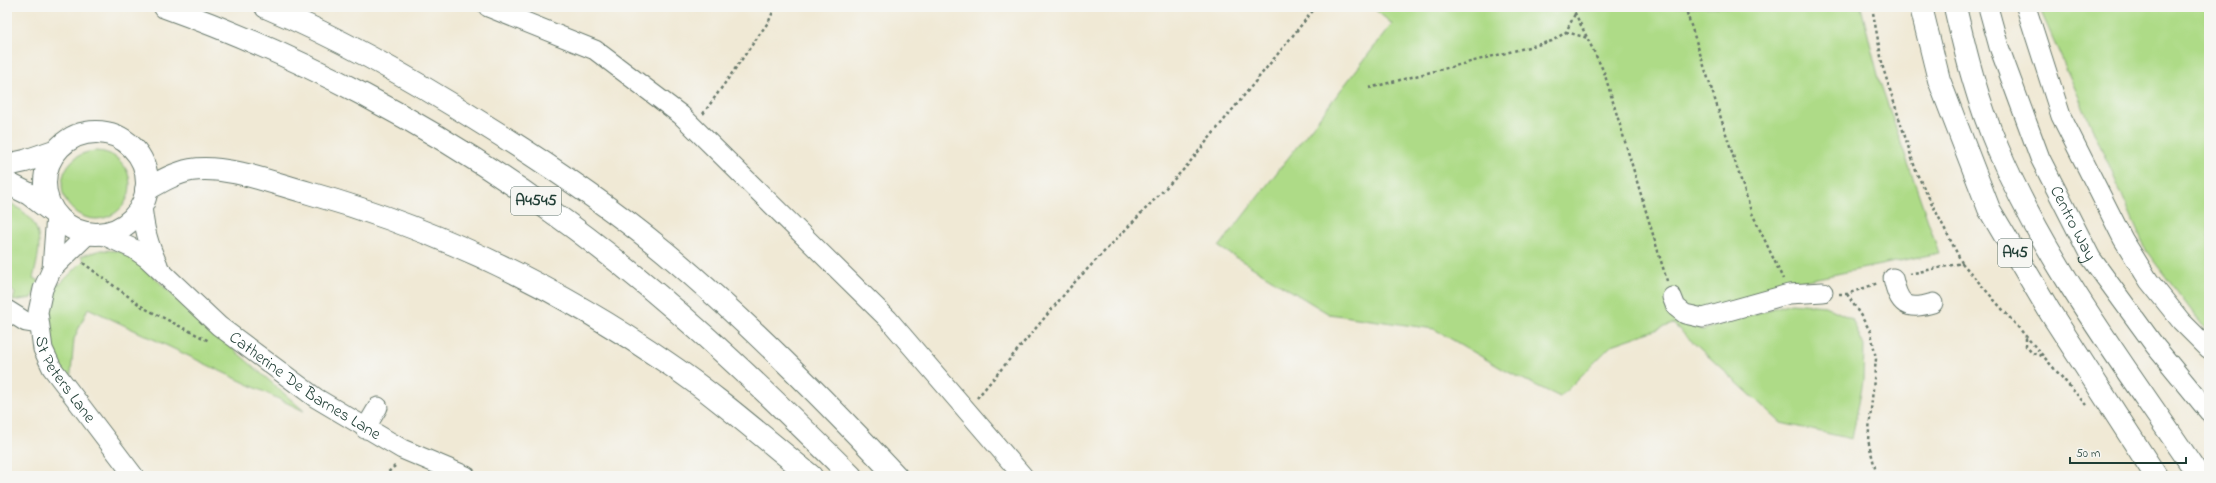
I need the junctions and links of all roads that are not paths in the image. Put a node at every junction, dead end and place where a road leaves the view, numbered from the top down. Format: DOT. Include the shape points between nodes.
graph roads {
  1 [pos="166,7"];
  2 [pos="266,7"];
  3 [pos="488,7"];
  4 [pos="1922,7"];
  5 [pos="1955,7"];
  6 [pos="1988,7"];
  7 [pos="2026,7"];
  8 [pos="57,150"];
  9 [pos="7,164"];
  10 [pos="7,183"];
  11 [pos="144,197"];
  12 [pos="56,214"];
  13 [pos="95,234"];
  14 [pos="52,269"];
  15 [pos="161,270"];
  16 [pos="1893,278"];
  17 [pos="1823,292"];
  18 [pos="1672,297"];
  19 [pos="1933,303"];
  20 [pos="7,310"];
  21 [pos="38,324"];
  22 [pos="2209,349"];
  23 [pos="378,407"];
  24 [pos="2156,411"];
  25 [pos="2209,412"];
  26 [pos="365,429"];
  27 [pos="2209,470"];
  28 [pos="134,476"];
  29 [pos="466,476"];
  30 [pos="811,476"];
  31 [pos="851,476"];
  32 [pos="896,476"];
  33 [pos="1023,476"];
  34 [pos="2156,476"];
  35 [pos="2199,476"];
  1 -- 31 [label="main road, A4545" via="291,59 359,93 488,168 591,242 691,324 751,378"];
  2 -- 32 [label="main road, A4545" via="373,59 446,101 594,197 664,252 753,331"];
  3 -- 33 [label="street" via="595,50 693,127 888,319"];
  4 -- 34 [label="main road, A45" via="1939,80 1989,209 2050,312"];
  5 -- 24 [label="main road, A45" via="1971,77 1998,149 2045,245 2098,328"];
  6 -- 25 [label="street, Centro Way" via="1999,47 2040,158 2091,258 2155,346"];
  7 -- 22 [label="street" via="2061,116 2123,239 2149,281 2181,321"];
  8 -- 9 [label="main road"];
  8 -- 11 [label="main road" via="69,139 85,133 101,132 117,136 130,145 140,158 146,174"];
  8 -- 12 [label="main road" via="49,163 45,185 48,200"];
  10 -- 12 [label="main road" via="29,194"];
  11 -- 13 [label="main road" via="134,217 122,226"];
  11 -- 15 [label="street, Catherine De Barnes Lane" via="144,229"];
  11 -- 30 [label="main road" via="161,181 191,170 222,170 326,198 418,230 474,253 539,285 640,344 702,388"];
  12 -- 13 [label="main road" via="69,226"];
  12 -- 14 [label="street, St Peters Lane"];
  13 -- 14 [label="street, St Peters Lane"];
  13 -- 15 [label="street, Catherine De Barnes Lane" via="134,249"];
  14 -- 21 [label="street, St Peters Lane" via="40,298"];
  15 -- 26 [label="street, Catherine De Barnes Lane" via="219,326 316,398"];
  16 -- 19 [label="street" via="1900,299 1907,306 1916,308"];
  17 -- 18 [label="street" via="1789,294 1703,318 1685,314 1676,307"];
  20 -- 21 [label="street" via="26,322"];
  21 -- 28 [label="street, St Peters Lane" via="43,349 52,368"];
  23 -- 26 [label="street"];
  24 -- 27 [label="main road" via="2194,450"];
  24 -- 35 [label="main road, A45"];
  26 -- 29 [label="street, Catherine De Barnes Lane" via="402,449"];
}
